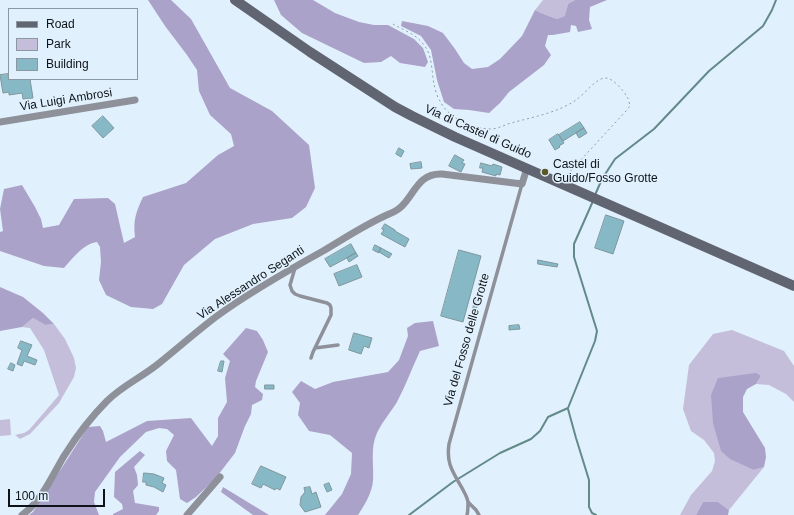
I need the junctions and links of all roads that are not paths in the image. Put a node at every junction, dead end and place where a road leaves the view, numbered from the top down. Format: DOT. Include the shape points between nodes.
graph roads {
  1 [pos="235,0"];
  2 [pos="135,100"];
  3 [pos="0,122"];
  4 [pos="527,168"];
  5 [pos="522,184"];
  6 [pos="295,267"];
  7 [pos="794,286"];
  8 [pos="338,346"];
  9 [pos="315,348"];
  10 [pos="311,358"];
  11 [pos="220,477"];
  12 [pos="468,502"];
  13 [pos="22,515"];
  14 [pos="187,515"];
  15 [pos="467,515"];
  16 [pos="479,515"];
  1 -- 4 [label="street, Via di Castel di Guido" via="398,109"];
  2 -- 3 [label="street, Via Luigi Ambrosi"];
  4 -- 5 [label="street, Via del Fosso delle Grotte"];
  4 -- 7 [label="street, Via di Castel di Guido"];
  5 -- 6 [label="street, Via Alessandro Seganti" via="442,174 431,175 420,182 397,210"];
  5 -- 12 [label="lane, Via del Fosso delle Grotte" via="449,444 450,466"];
  6 -- 9 [label="lane" via="290,285 292,291 300,296 327,303 331,308 331,315"];
  6 -- 13 [label="street, Via Alessandro Seganti" via="219,314 110,398 78,436 38,499"];
  8 -- 9 [label="lane"];
  9 -- 10 [label="lane"];
  11 -- 14 [label="street"];
  12 -- 15 [label="lane"];
  12 -- 16 [label="lane, Via del Fosso delle Grotte"];
}
